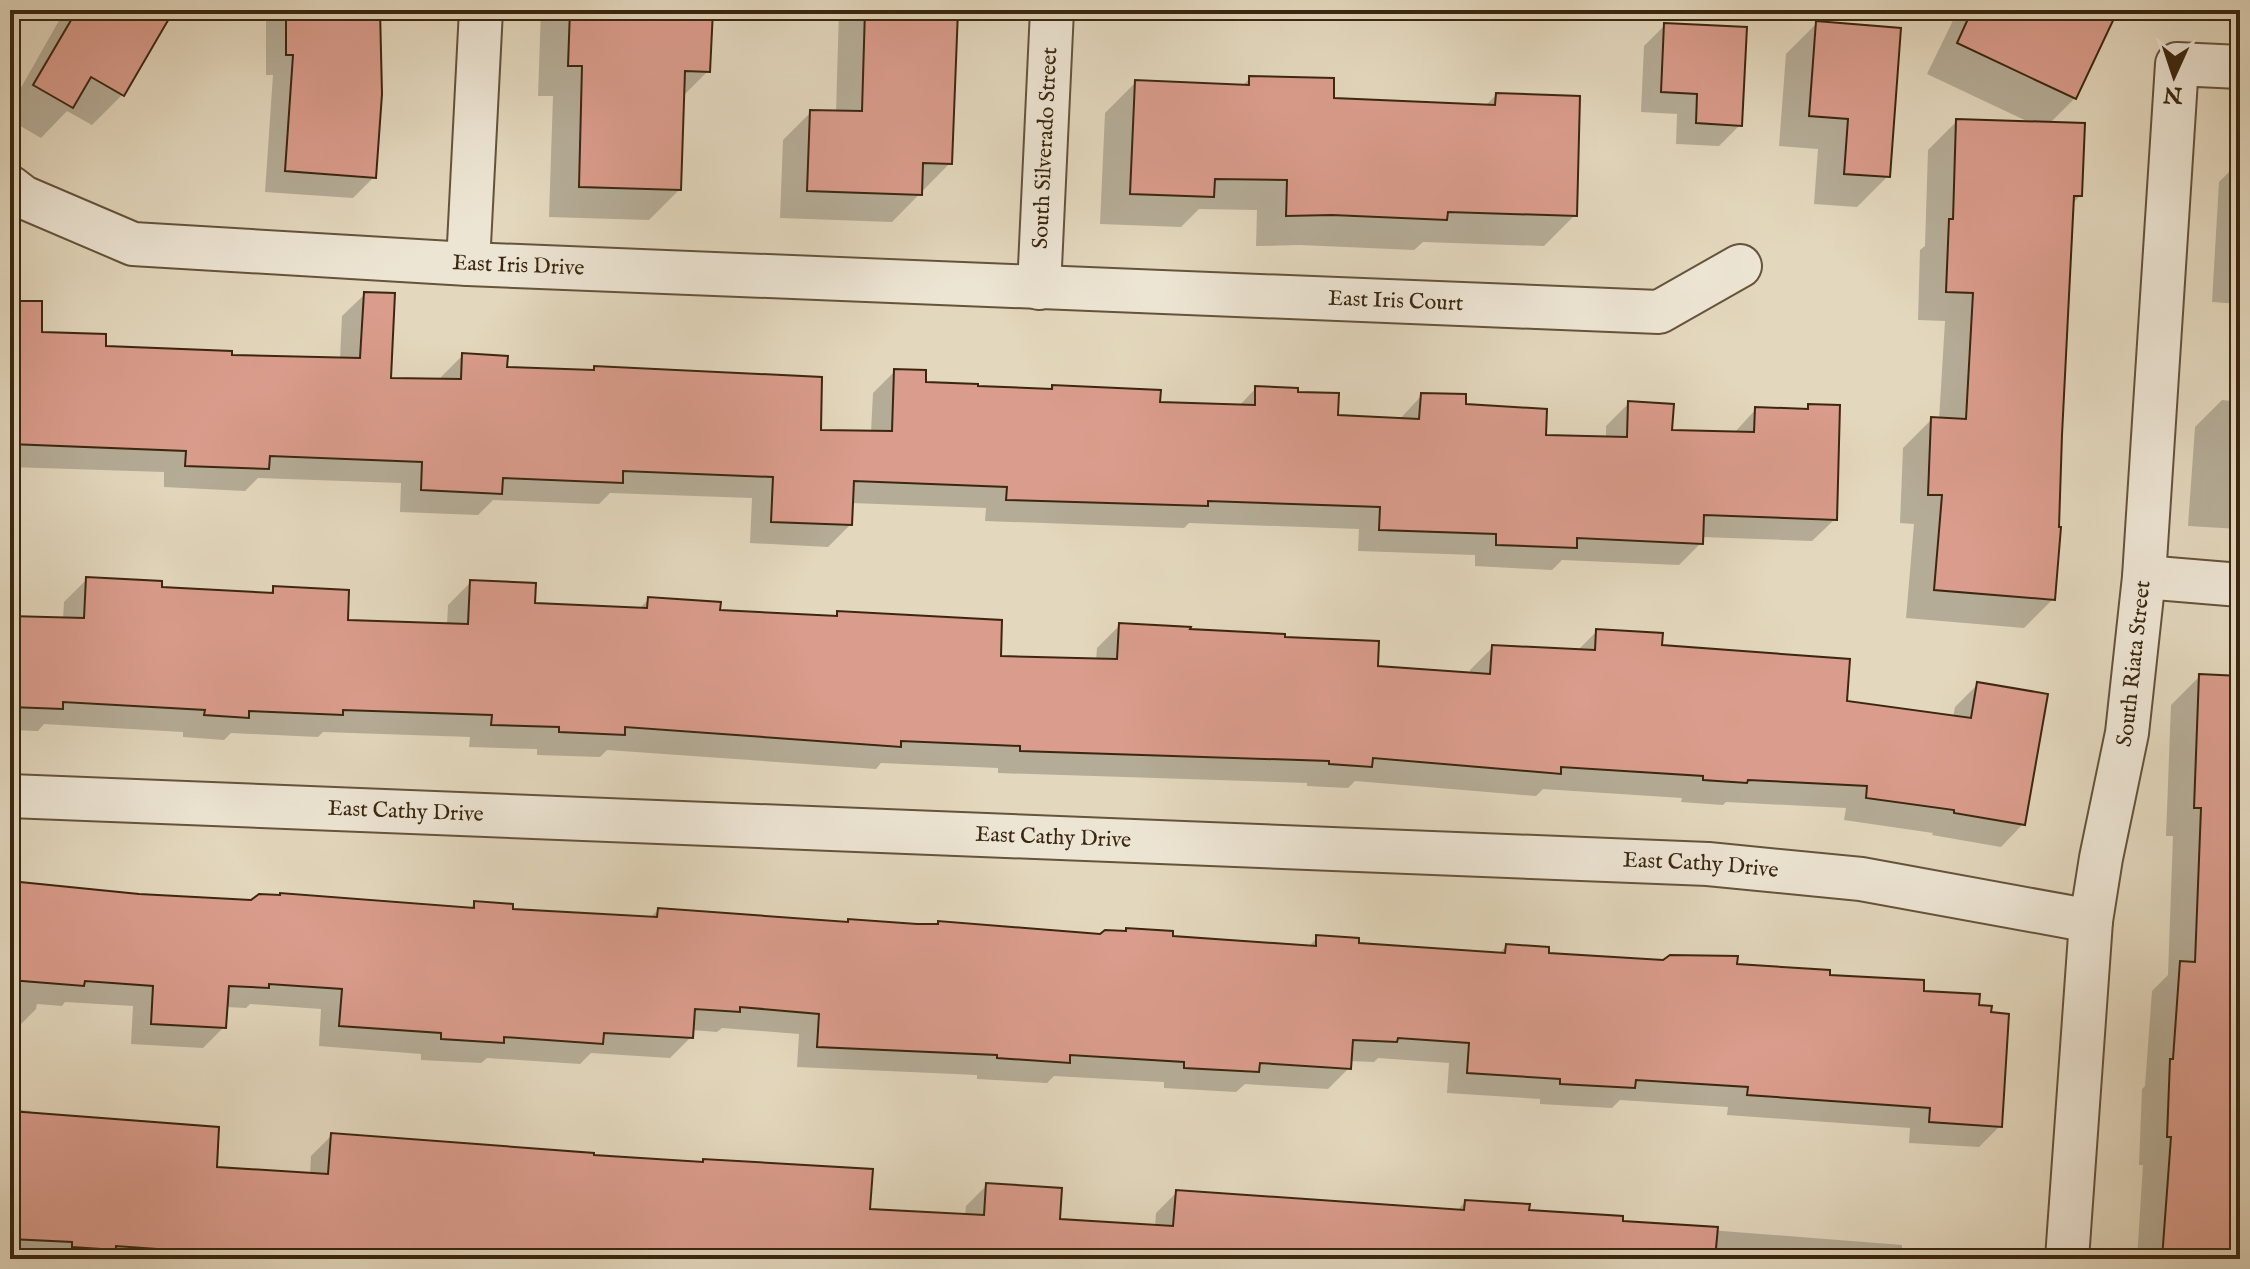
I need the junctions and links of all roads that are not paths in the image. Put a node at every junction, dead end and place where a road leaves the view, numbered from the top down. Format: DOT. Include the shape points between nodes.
graph roads {
  1 [pos="481,10"];
  2 [pos="1052,10"];
  3 [pos="2240,67"];
  4 [pos="10,187"];
  5 [pos="468,264"];
  6 [pos="1740,266"];
  7 [pos="1039,288"];
  8 [pos="2144,577"];
  9 [pos="2240,585"];
  10 [pos="10,796"];
  11 [pos="2091,921"];
  12 [pos="2067,1259"];
  1 -- 5 [label="street"];
  2 -- 7 [label="street, South Silverado Street"];
  3 -- 8 [label="street, South Riata Street" via="2177,64"];
  4 -- 5 [label="street, East Iris Drive" via="133,244"];
  5 -- 7 [label="street, East Iris Drive"];
  6 -- 7 [label="street, East Iris Court" via="1659,312"];
  8 -- 9 [label="street"];
  8 -- 11 [label="street, South Riata Street" via="2127,733"];
  10 -- 11 [label="street, East Cathy Drive" via="1708,864 1861,879"];
  11 -- 12 [label="street, South Riata Street"];
}
